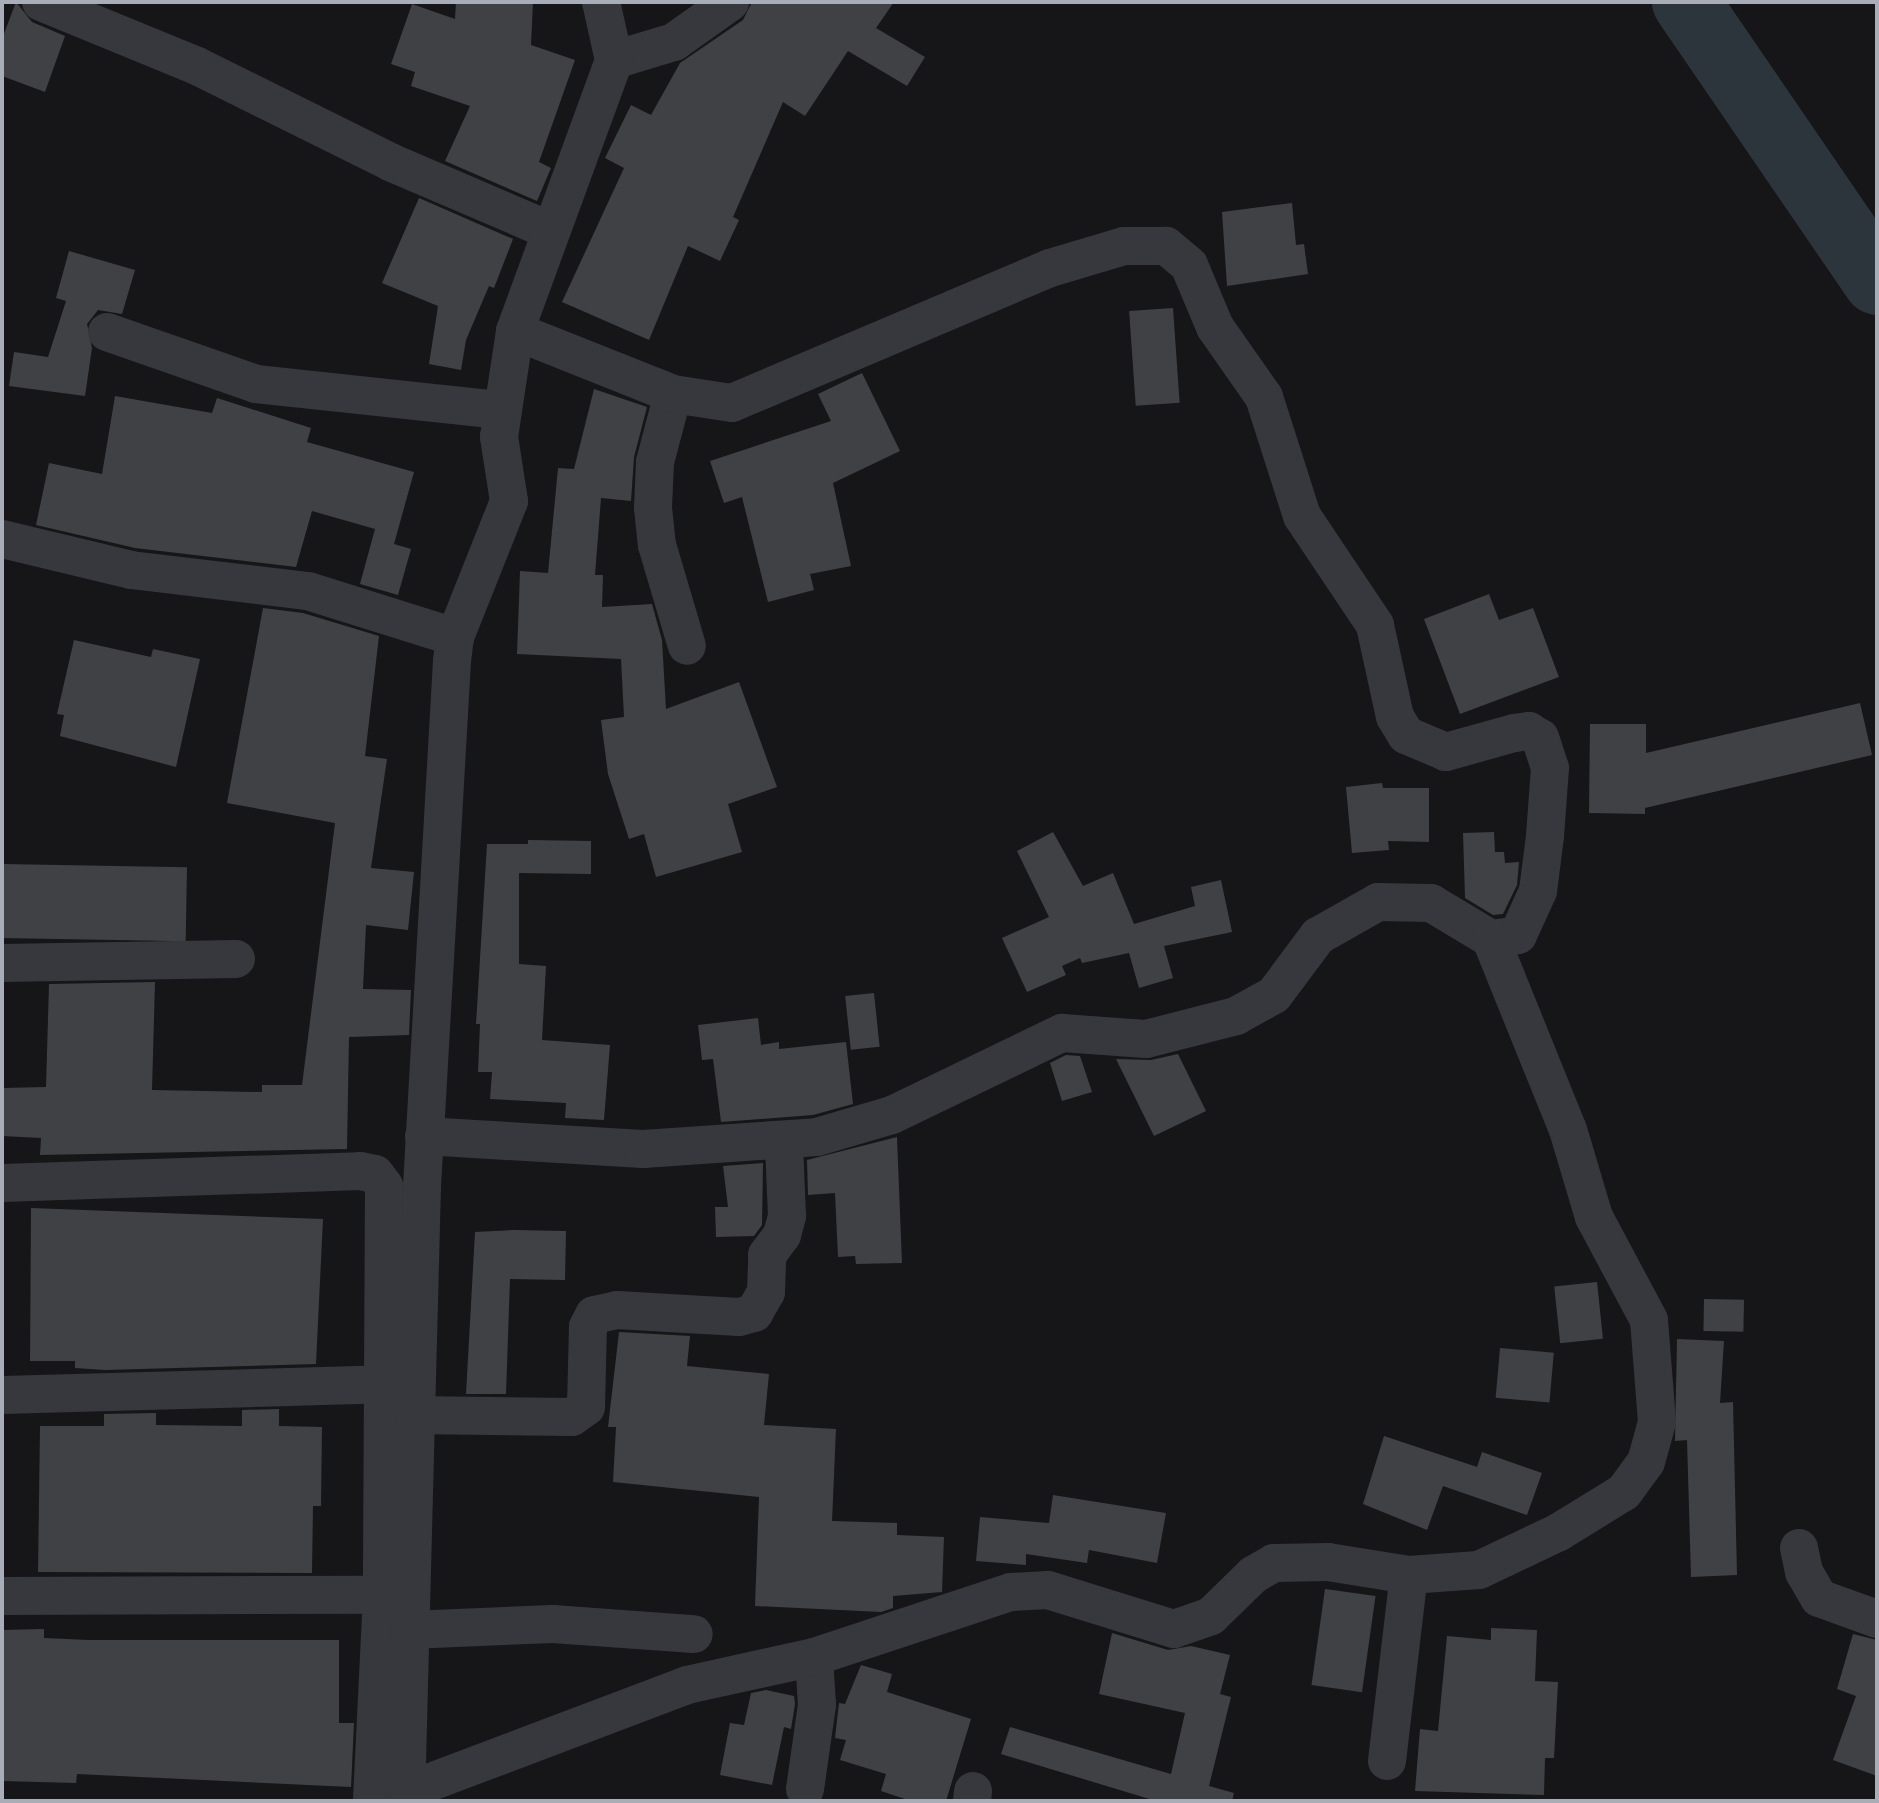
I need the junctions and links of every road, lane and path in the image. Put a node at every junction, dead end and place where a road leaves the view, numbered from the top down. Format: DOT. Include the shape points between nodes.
graph roads {
  1 [pos="41,2"];
  2 [pos="601,2"];
  3 [pos="730,2"];
  4 [pos="614,60"];
  5 [pos="551,231"];
  6 [pos="515,331"];
  7 [pos="107,332"];
  8 [pos="673,394"];
  9 [pos="501,410"];
  10 [pos="2,539"];
  11 [pos="455,637"];
  12 [pos="687,646"];
  13 [pos="1491,939"];
  14 [pos="236,959"];
  15 [pos="2,963"];
  16 [pos="424,1136"];
  17 [pos="784,1143"];
  18 [pos="2,1183"];
  19 [pos="384,1384"];
  20 [pos="2,1395"];
  21 [pos="413,1415"];
  22 [pos="1799,1548"];
  23 [pos="1409,1575"];
  24 [pos="382,1595"];
  25 [pos="2,1596"];
  26 [pos="1877,1619"];
  27 [pos="409,1630"];
  28 [pos="694,1634"];
  29 [pos="814,1657"];
  30 [pos="1387,1761"];
  31 [pos="805,1789"];
  32 [pos="395,1798"];
  1 -- 5 [label="street" via="197,66 390,162"];
  2 -- 4 [label="street"];
  3 -- 4 [label="street" via="674,42"];
  4 -- 5 [label="street"];
  5 -- 6 [label="street"];
  6 -- 8 [label="street"];
  6 -- 9 [label="street"];
  7 -- 9 [label="street" via="256,384"];
  8 -- 12 [label="street" via="655,462 653,508 657,545"];
  8 -- 13 [label="street" via="711,403 748,399 1050,268 1124,246 1166,246 1179,253 1215,327 1274,416 1302,516 1375,625 1395,717 1406,735 1446,752 1529,731 1547,749 1538,891 1518,935"];
  9 -- 11 [label="street" via="500,451 509,501"];
  10 -- 11 [label="street" via="131,570 308,591"];
  11 -- 16 [label="street"];
  13 -- 17 [label="street" via="1431,903 1378,902 1318,936 1274,995 1236,1016 1146,1039 1062,1033 892,1115"];
  13 -- 23 [label="street" via="1568,1130 1594,1217 1649,1320 1657,1422 1653,1445 1636,1478 1586,1516 1479,1570"];
  14 -- 15 [label="street"];
  16 -- 17 [label="street" via="643,1149"];
  16 -- 21 [label="street"];
  17 -- 21 [label="street" via="787,1216 782,1235 767,1255 766,1292 754,1313 739,1317 617,1310 594,1315 587,1343 586,1407 572,1417"];
  18 -- 19 [label="street" via="375,1174 384,1186 386,1205"];
  19 -- 20 [label="street"];
  19 -- 24 [label="street"];
  21 -- 27 [label="street"];
  22 -- 26 [label="street" via="1804,1572 1819,1598"];
  23 -- 29 [label="street" via="1328,1562 1274,1563 1253,1575 1211,1616 1174,1629 1048,1590 1011,1592"];
  23 -- 30 [label="street"];
  24 -- 25 [label="street"];
  24 -- 32 [label="street"];
  27 -- 28 [label="street" via="553,1624"];
  27 -- 32 [label="street"];
  29 -- 31 [label="street" via="817,1705"];
  29 -- 32 [label="street" via="687,1685"];
}
